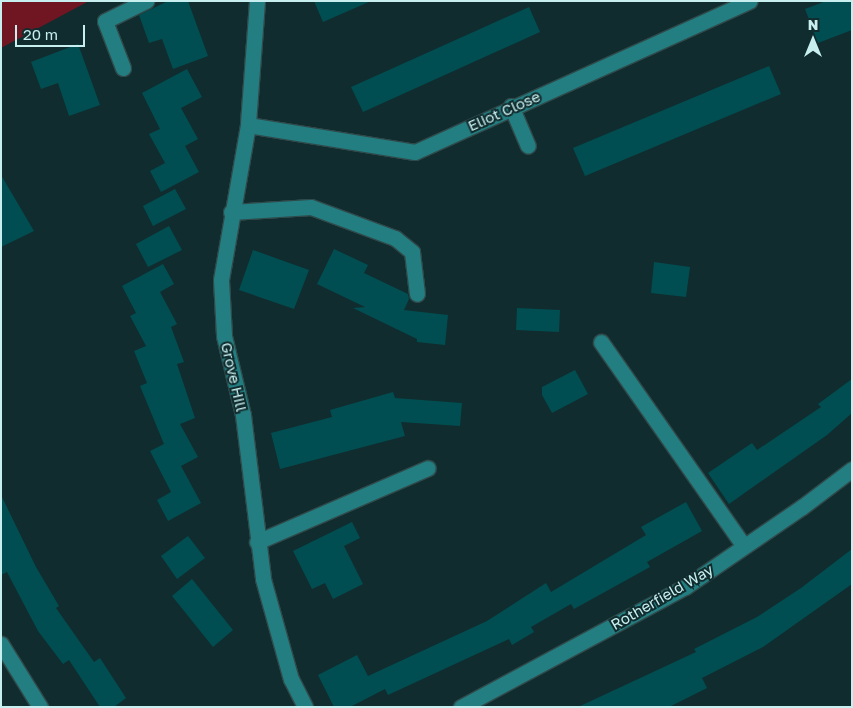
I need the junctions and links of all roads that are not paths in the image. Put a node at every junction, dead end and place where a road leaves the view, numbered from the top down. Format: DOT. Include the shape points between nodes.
graph roads {
  1 [pos="146,1"];
  2 [pos="258,1"];
  3 [pos="748,1"];
  4 [pos="123,68"];
  5 [pos="511,106"];
  6 [pos="248,125"];
  7 [pos="528,146"];
  8 [pos="232,212"];
  9 [pos="417,294"];
  10 [pos="601,342"];
  11 [pos="428,468"];
  12 [pos="852,469"];
  13 [pos="257,542"];
  14 [pos="744,546"];
  15 [pos="1,644"];
  16 [pos="6,664"];
  17 [pos="40,707"];
  18 [pos="305,707"];
  19 [pos="461,707"];
  1 -- 4 [label="street" via="106,21"];
  2 -- 6 [label="street, Grove Hill"];
  3 -- 5 [label="street, Eliot Close" via="568,84"];
  5 -- 6 [label="street, Eliot Close" via="415,152"];
  5 -- 7 [label="street"];
  6 -- 8 [label="street, Grove Hill"];
  8 -- 9 [label="street" via="312,207 395,238 412,252"];
  8 -- 13 [label="street, Grove Hill" via="221,280 224,336 243,415"];
  10 -- 14 [label="street"];
  11 -- 13 [label="street"];
  12 -- 14 [label="street, Rotherfield Way"];
  13 -- 18 [label="street, Grove Hill" via="279,638"];
  14 -- 19 [label="street, Rotherfield Way" via="685,587"];
  15 -- 16 [label="street"];
  16 -- 17 [label="street"];
}
